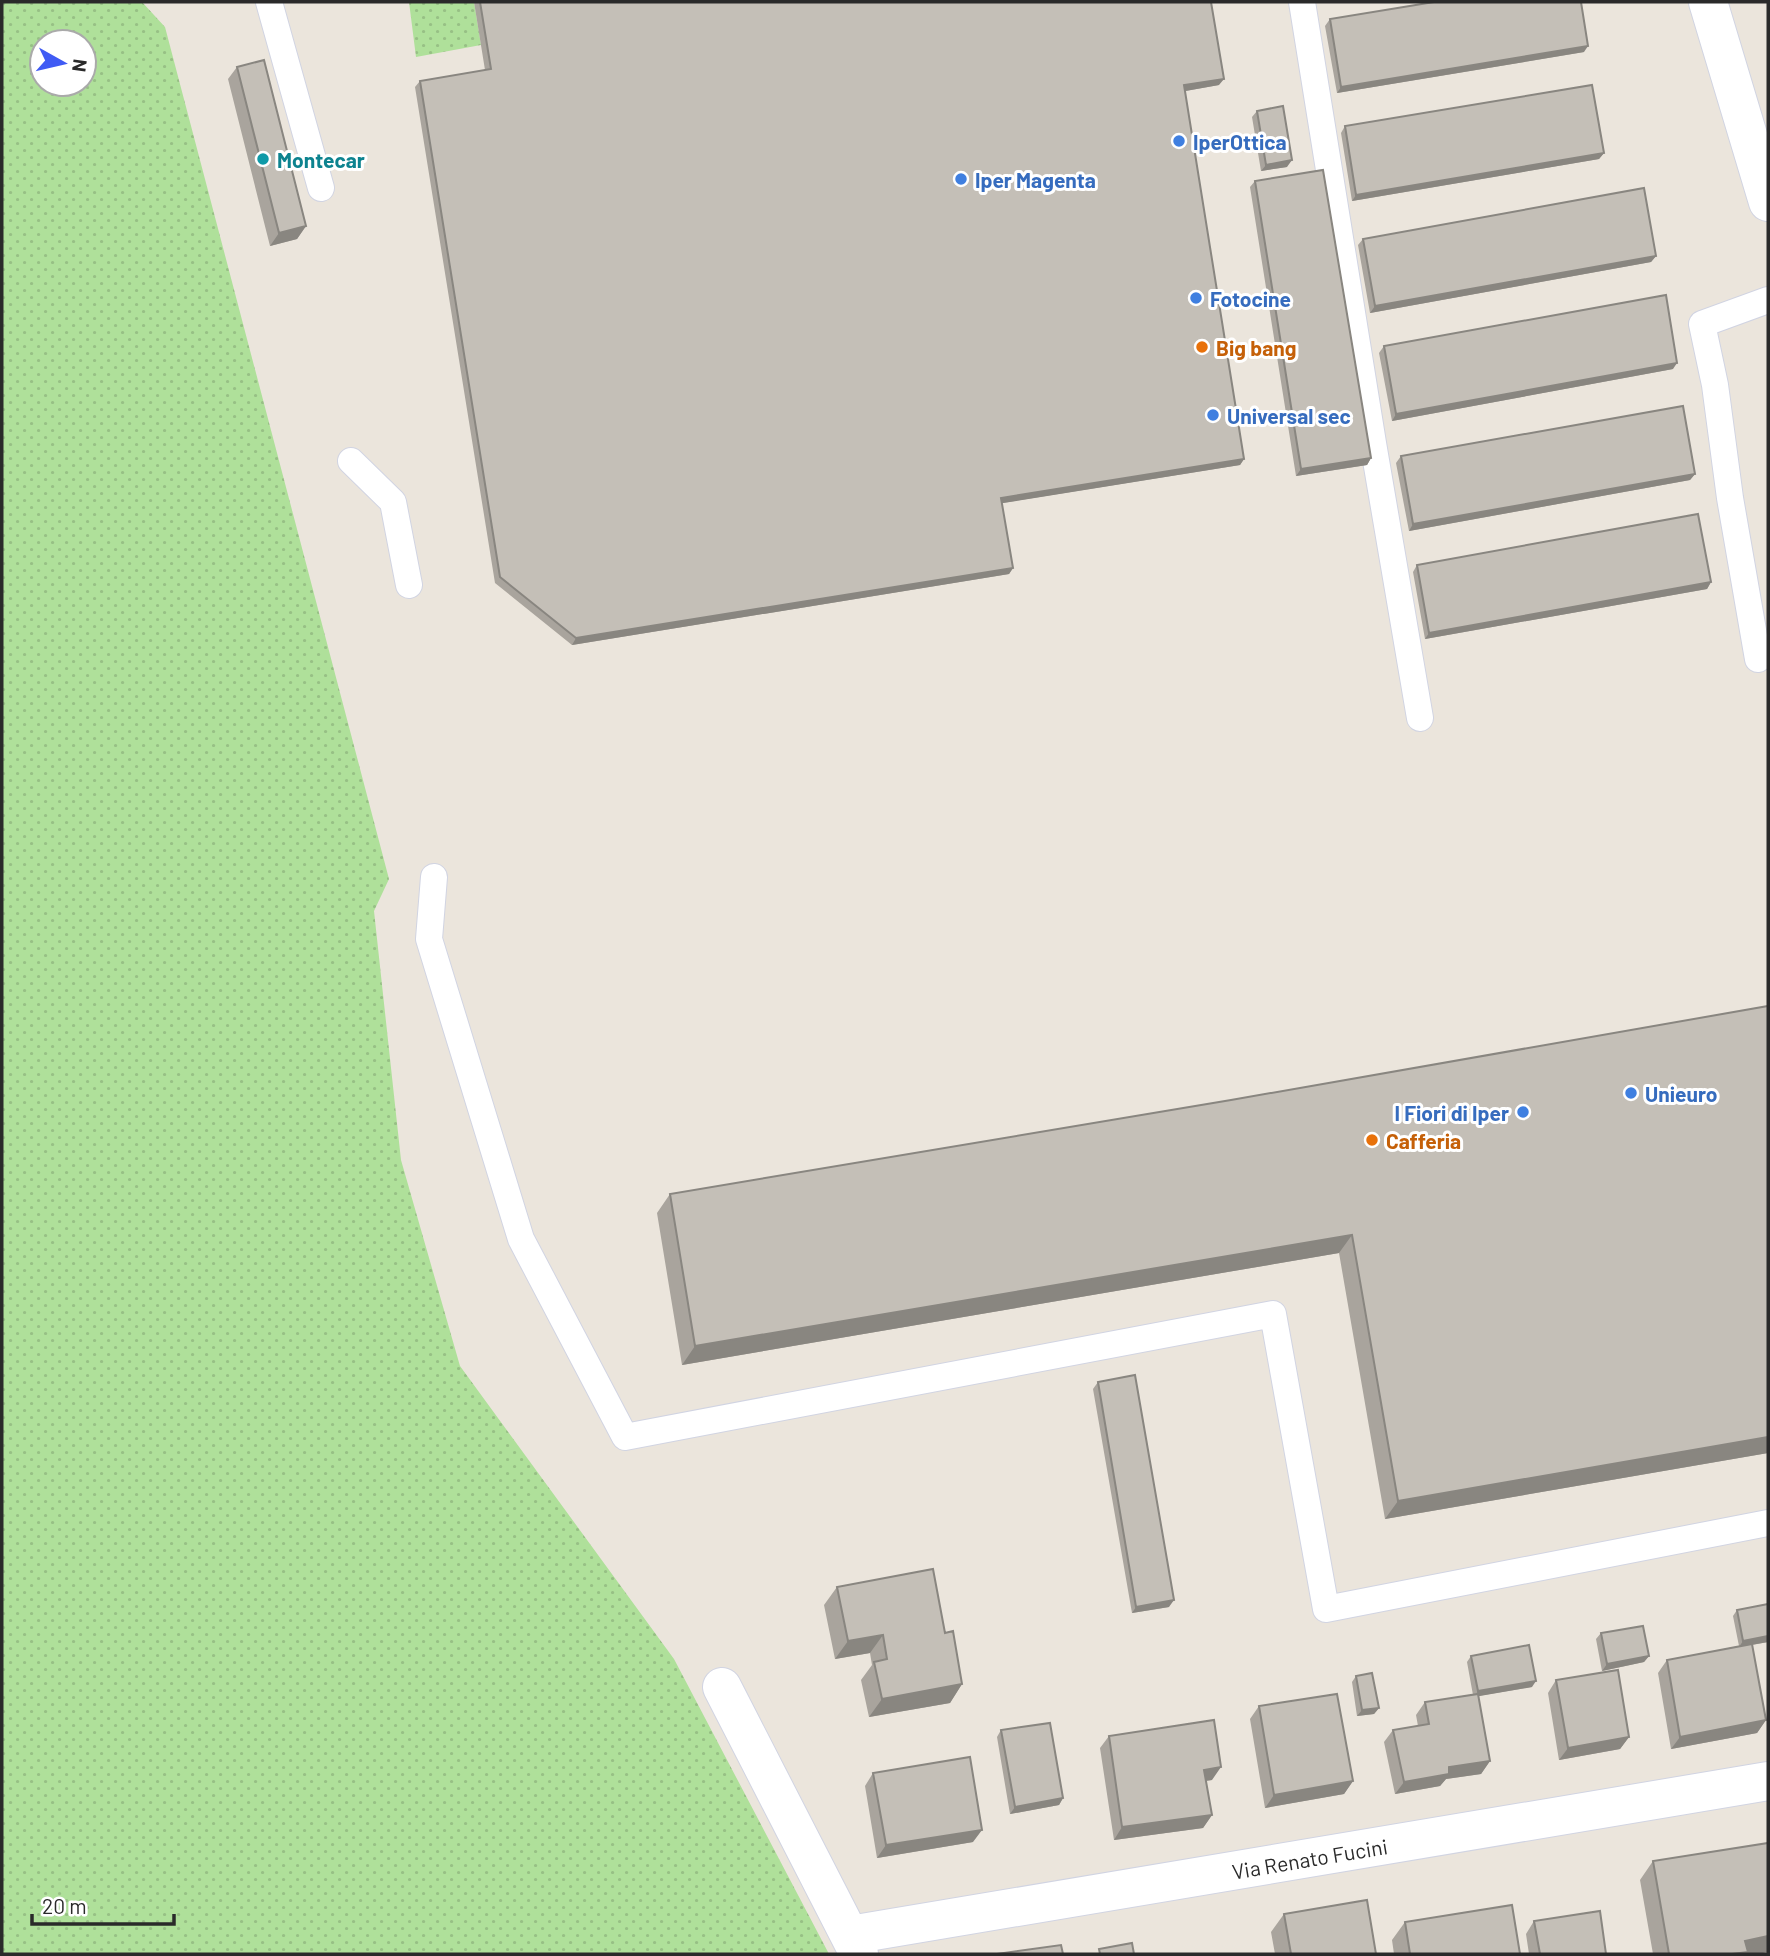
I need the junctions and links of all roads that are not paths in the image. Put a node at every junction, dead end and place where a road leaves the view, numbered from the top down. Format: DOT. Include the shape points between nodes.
graph roads {
  1 [pos="269,2"];
  2 [pos="1302,2"];
  3 [pos="1708,2"];
  4 [pos="321,188"];
  5 [pos="1768,202"];
  6 [pos="1768,300"];
  7 [pos="351,461"];
  8 [pos="409,585"];
  9 [pos="1758,659"];
  10 [pos="1420,718"];
  11 [pos="434,877"];
  12 [pos="1768,1523"];
  13 [pos="722,1688"];
  14 [pos="1768,1781"];
  15 [pos="854,1944"];
  1 -- 4 [label="lane"];
  2 -- 10 [label="lane"];
  3 -- 5 [label="street"];
  6 -- 9 [label="lane" via="1702,324"];
  7 -- 8 [label="lane" via="393,502"];
  11 -- 12 [label="lane" via="429,939 521,1239 625,1437 1273,1314 1326,1609"];
  13 -- 15 [label="street, Via Renato Fucini"];
  14 -- 15 [label="street, Via Renato Fucini"];
}
